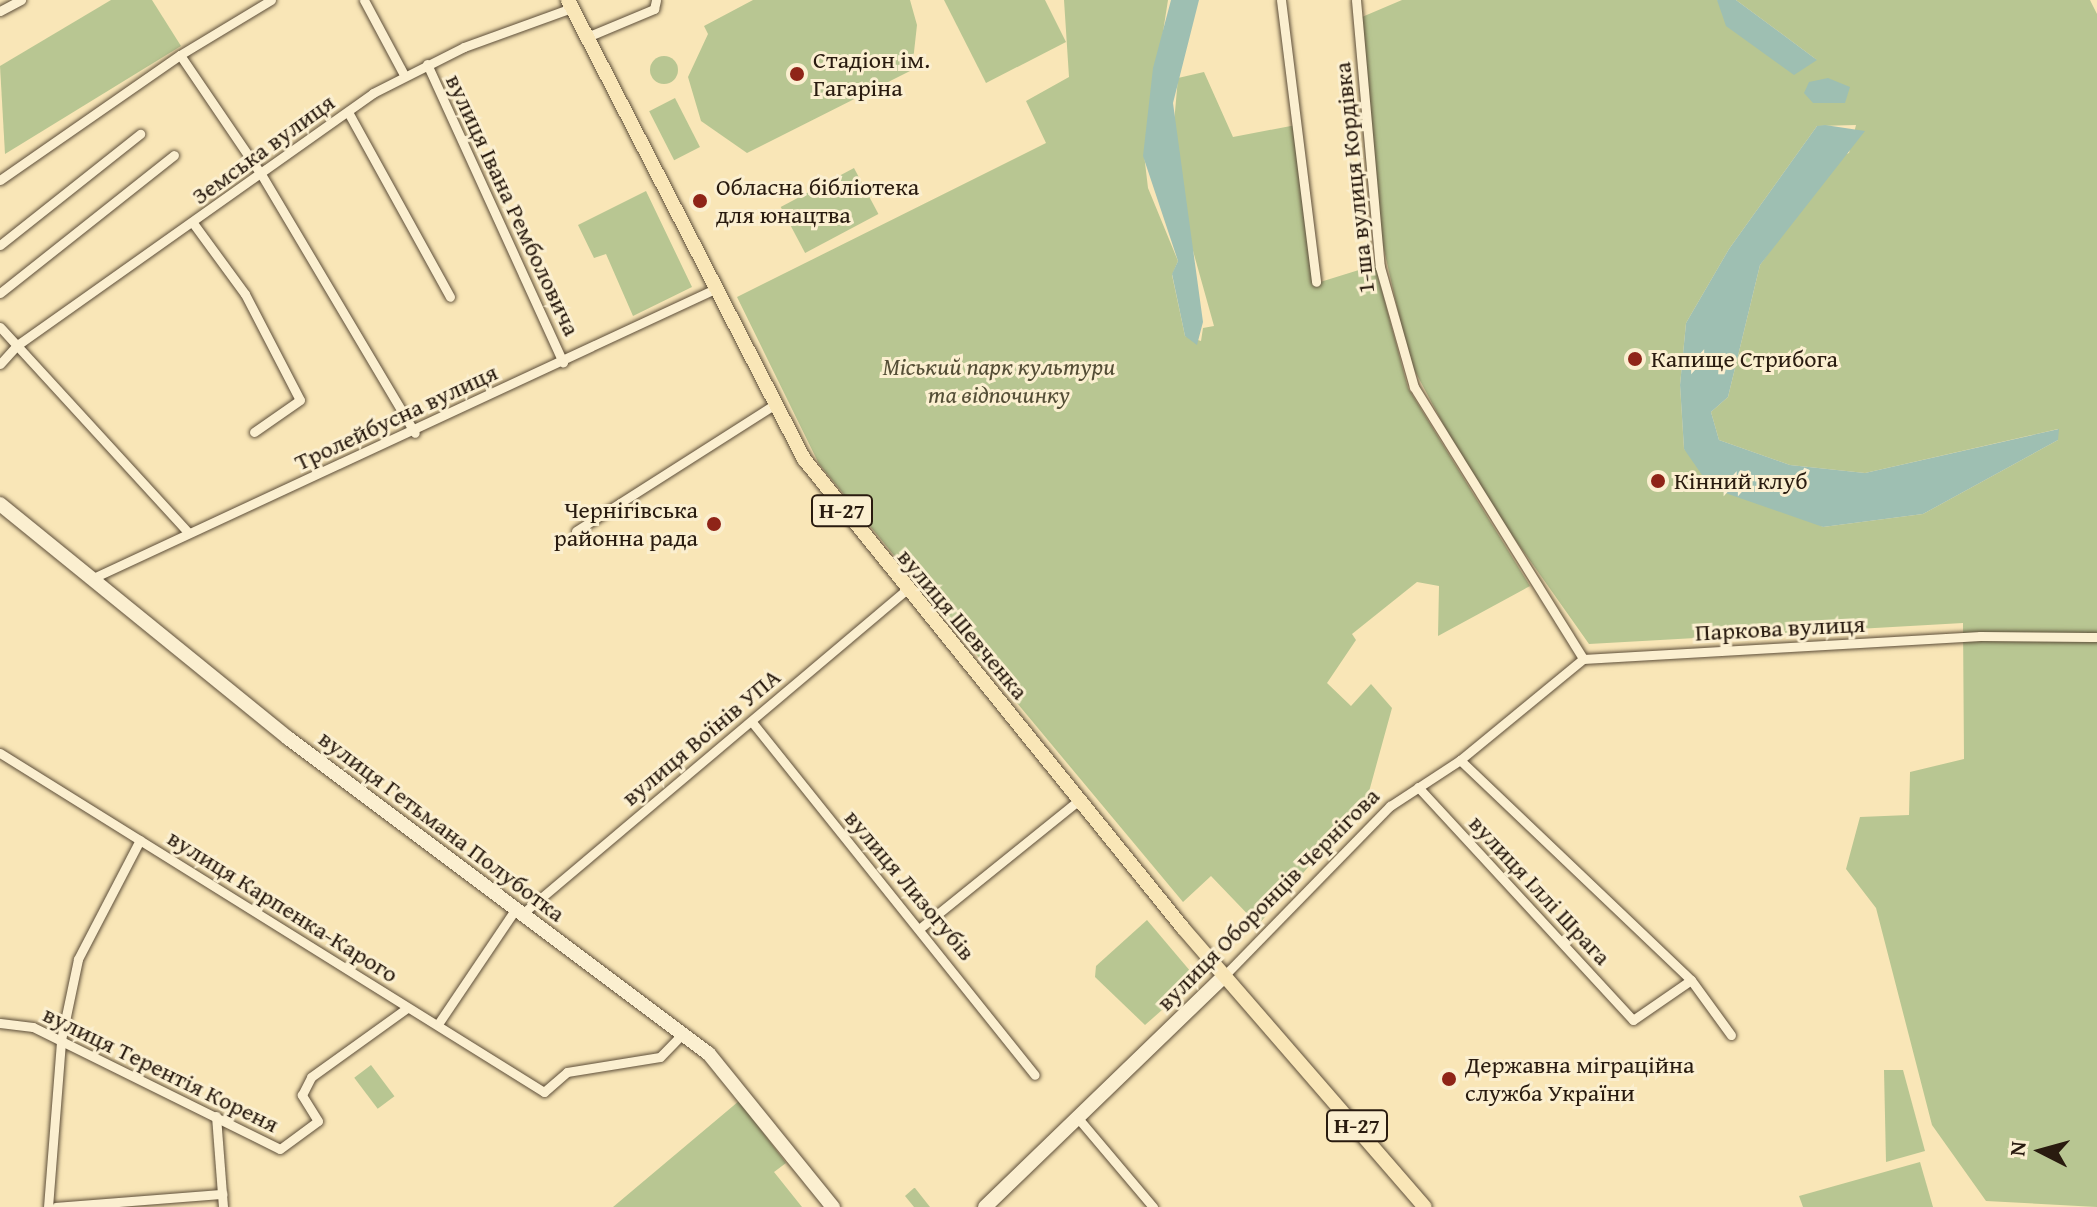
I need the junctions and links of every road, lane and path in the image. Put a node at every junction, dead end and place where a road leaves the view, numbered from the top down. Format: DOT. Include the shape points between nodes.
graph roads {
  1 [pos="21,0"];
  2 [pos="271,0"];
  3 [pos="364,0"];
  4 [pos="656,0"];
  5 [pos="1281,0"];
  6 [pos="1356,0"];
  7 [pos="570,4"];
  8 [pos="0,11"];
  9 [pos="587,37"];
  10 [pos="180,55"];
  11 [pos="427,64"];
  12 [pos="404,75"];
  13 [pos="348,112"];
  14 [pos="140,134"];
  15 [pos="174,155"];
  16 [pos="261,174"];
  17 [pos="0,180"];
  18 [pos="193,223"];
  19 [pos="0,245"];
  20 [pos="1316,282"];
  21 [pos="715,289"];
  22 [pos="0,293"];
  23 [pos="450,297"];
  24 [pos="0,327"];
  25 [pos="16,346"];
  26 [pos="563,362"];
  27 [pos="0,364"];
  28 [pos="774,405"];
  29 [pos="254,432"];
  30 [pos="415,433"];
  31 [pos="0,504"];
  32 [pos="576,531"];
  33 [pos="188,532"];
  34 [pos="91,579"];
  35 [pos="906,590"];
  36 [pos="2097,637"];
  37 [pos="1583,659"];
  38 [pos="752,722"];
  39 [pos="0,753"];
  40 [pos="1460,760"];
  41 [pos="1418,787"];
  42 [pos="1079,800"];
  43 [pos="140,840"];
  44 [pos="519,912"];
  45 [pos="919,929"];
  46 [pos="1224,976"];
  47 [pos="1691,980"];
  48 [pos="407,1008"];
  49 [pos="0,1023"];
  50 [pos="438,1024"];
  51 [pos="683,1033"];
  52 [pos="1731,1035"];
  53 [pos="61,1040"];
  54 [pos="1035,1075"];
  55 [pos="216,1116"];
  56 [pos="1077,1117"];
  57 [pos="222,1194"];
  58 [pos="48,1207"];
  59 [pos="56,1207"];
  60 [pos="223,1207"];
  61 [pos="833,1207"];
  62 [pos="985,1207"];
  63 [pos="1153,1207"];
  64 [pos="1425,1207"];
  1 -- 8 [label="street"];
  2 -- 10 [label="street"];
  3 -- 12 [label="street"];
  4 -- 9 [label="street" via="654,9"];
  5 -- 20 [label="street"];
  6 -- 37 [label="street, 1-ша вулиця Кордівка" via="1387,298 1414,387 1466,479"];
  7 -- 9 [label="main road, вулиця Шевченка / Н-27"];
  7 -- 11 [label="street, Земська вулиця"];
  9 -- 21 [label="main road, вулиця Шевченка / Н-27"];
  10 -- 16 [label="street"];
  10 -- 17 [label="street"];
  11 -- 12 [label="street, Земська вулиця"];
  11 -- 26 [label="street, вулиця Івана Ремболовича"];
  12 -- 13 [label="street, Земська вулиця"];
  13 -- 16 [label="street, Земська вулиця"];
  13 -- 23 [label="street"];
  14 -- 19 [label="street"];
  15 -- 22 [label="street"];
  16 -- 18 [label="street, Земська вулиця"];
  16 -- 30 [label="street"];
  18 -- 25 [label="street, Земська вулиця"];
  18 -- 29 [label="street" via="245,294 300,400"];
  21 -- 26 [label="street, Тролейбусна вулиця"];
  21 -- 28 [label="main road, вулиця Шевченка / Н-27"];
  24 -- 25 [label="street"];
  25 -- 27 [label="street, Земська вулиця"];
  25 -- 33 [label="street"];
  26 -- 30 [label="street, Тролейбусна вулиця"];
  28 -- 32 [label="street"];
  28 -- 35 [label="main road, вулиця Шевченка / Н-27" via="804,459"];
  30 -- 33 [label="street, Тролейбусна вулиця"];
  31 -- 34 [label="street, вулиця Гетьмана Полуботка"];
  33 -- 34 [label="street, Тролейбусна вулиця"];
  34 -- 44 [label="street, вулиця Гетьмана Полуботка"];
  35 -- 38 [label="street, вулиця Воїнів УПА"];
  35 -- 42 [label="main road, вулиця Шевченка / Н-27"];
  36 -- 37 [label="street, Паркова вулиця" via="1980,636"];
  37 -- 40 [label="street, вулиця Оборонців Чернігова"];
  38 -- 44 [label="street, вулиця Воїнів УПА"];
  38 -- 45 [label="street, вулиця Лизогубів"];
  39 -- 43 [label="street, вулиця Карпенка-Карого"];
  40 -- 41 [label="street, вулиця Оборонців Чернігова"];
  40 -- 47 [label="street"];
  41 -- 46 [label="street, вулиця Оборонців Чернігова" via="1390,806"];
  41 -- 47 [label="street, вулиця Іллі Шрага" via="1633,1020"];
  42 -- 45 [label="street"];
  42 -- 46 [label="main road, вулиця Шевченка / Н-27"];
  43 -- 48 [label="street, вулиця Карпенка-Карого"];
  43 -- 53 [label="street" via="78,959"];
  44 -- 50 [label="street, вулиця Воїнів УПА"];
  44 -- 51 [label="street, вулиця Гетьмана Полуботка"];
  45 -- 54 [label="street, вулиця Лизогубів"];
  46 -- 56 [label="street, вулиця Оборонців Чернігова"];
  46 -- 64 [label="main road, вулиця Шевченка / Н-27"];
  47 -- 52 [label="street"];
  48 -- 50 [label="street, вулиця Карпенка-Карого"];
  48 -- 55 [label="street, вулиця Терентія Кореня" via="311,1077 302,1095 318,1121 280,1149"];
  49 -- 53 [label="street, вулиця Терентія Кореня"];
  50 -- 51 [label="street, вулиця Карпенка-Карого" via="544,1092 567,1072 660,1057"];
  51 -- 61 [label="street, вулиця Гетьмана Полуботка" via="709,1054"];
  53 -- 55 [label="street, вулиця Терентія Кореня"];
  53 -- 58 [label="street"];
  55 -- 57 [label="street"];
  56 -- 62 [label="street, вулиця Оборонців Чернігова"];
  56 -- 63 [label="street"];
  57 -- 59 [label="street"];
  57 -- 60 [label="street"];
}
